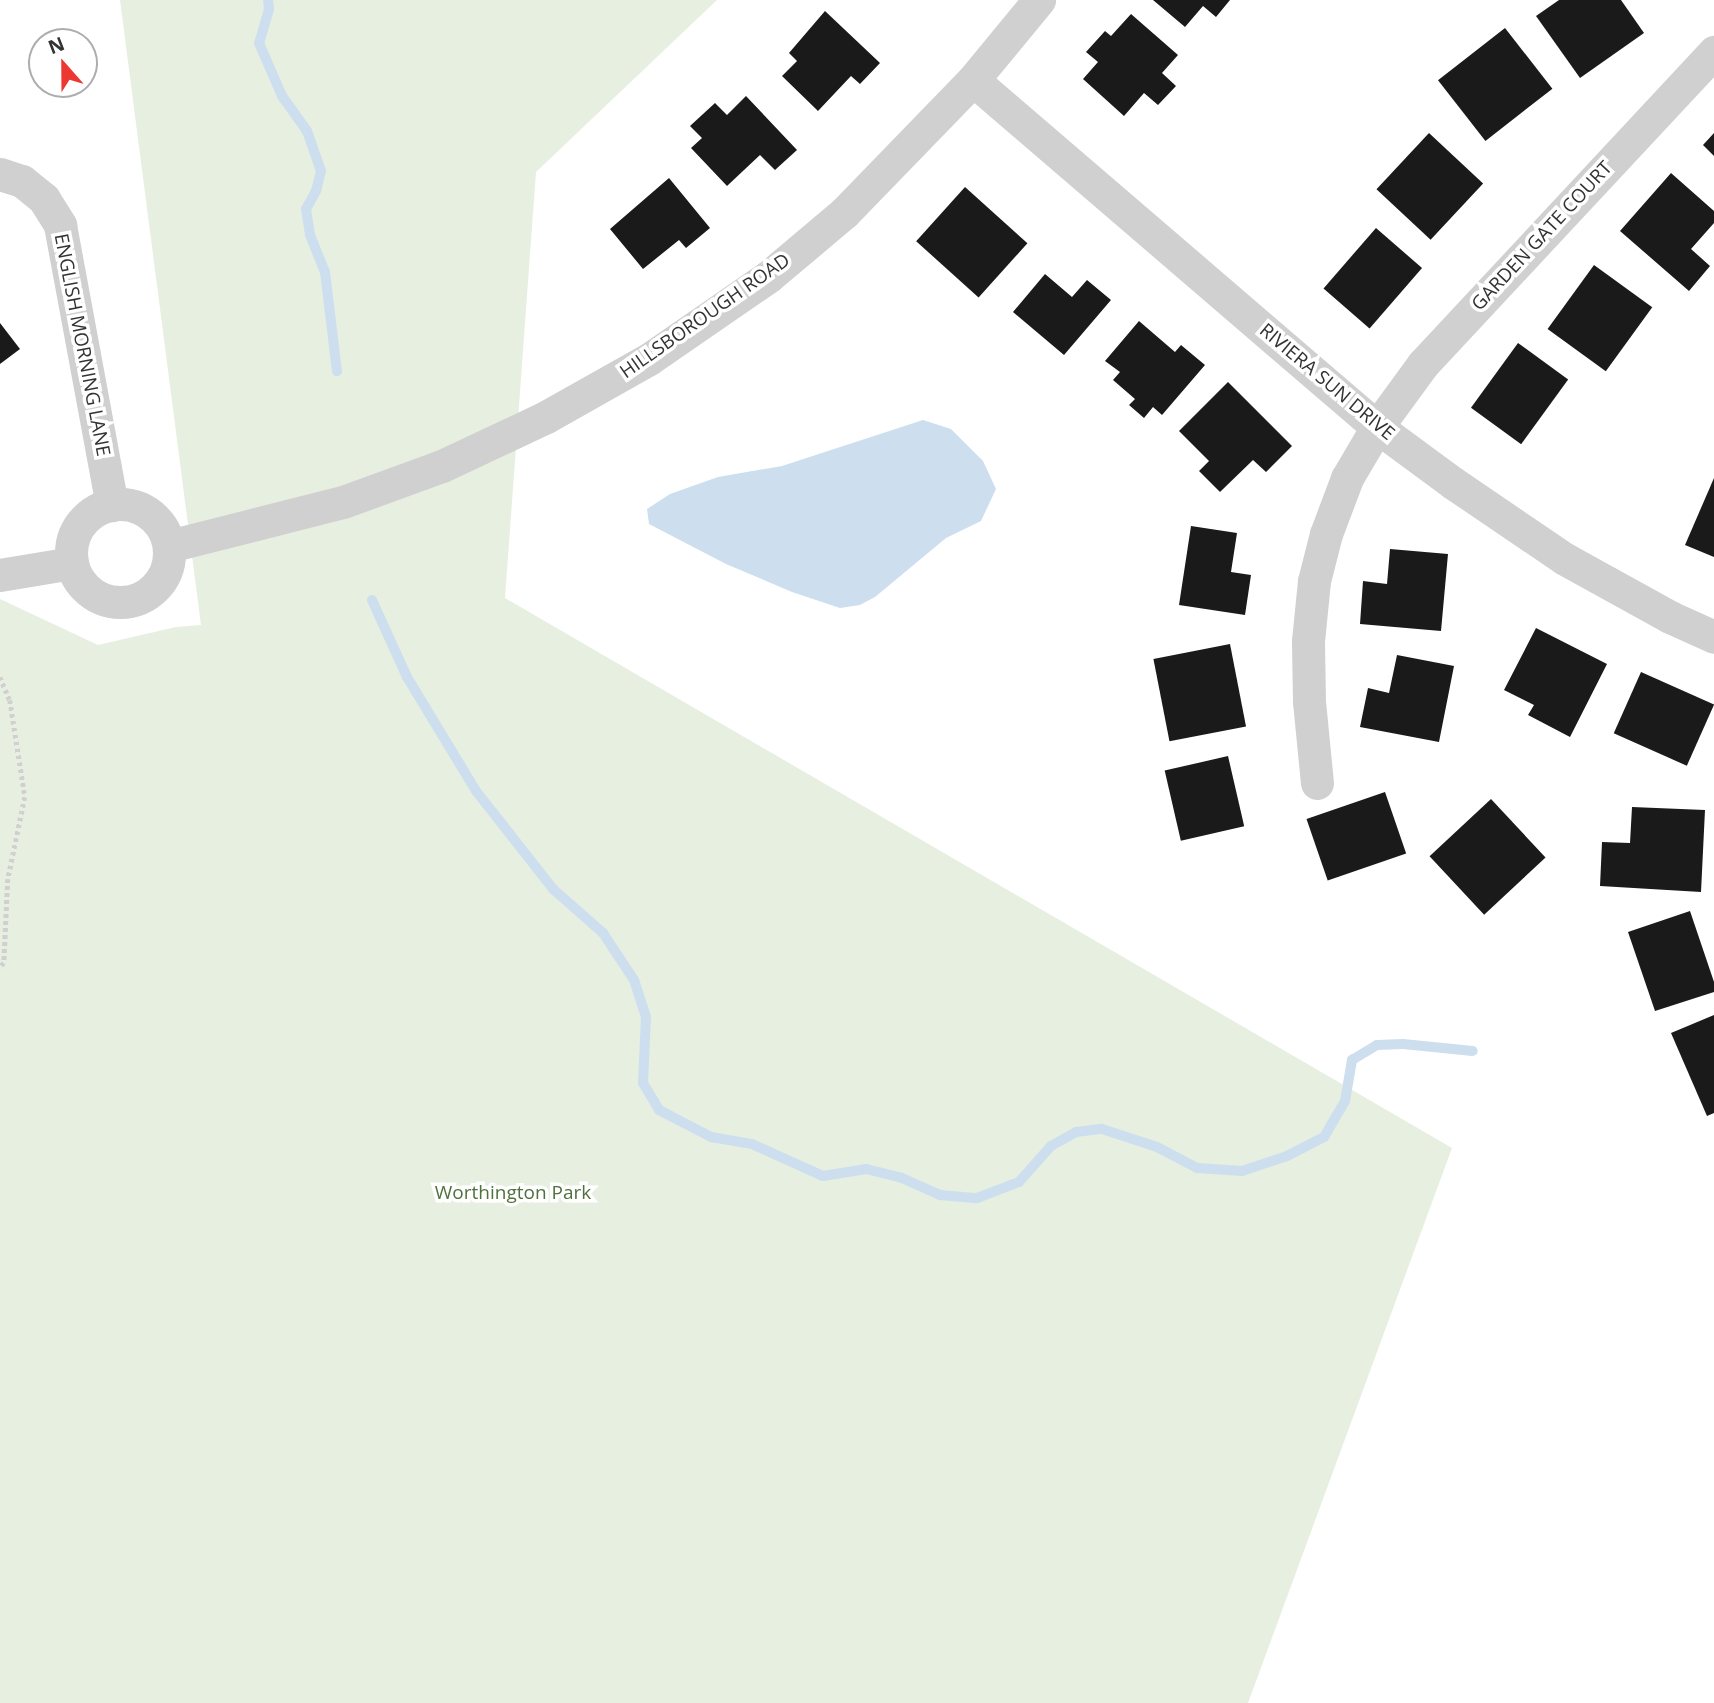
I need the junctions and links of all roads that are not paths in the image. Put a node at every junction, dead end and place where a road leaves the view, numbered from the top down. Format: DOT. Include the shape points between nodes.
graph roads {
  1 [pos="1039,0"];
  2 [pos="1714,52"];
  3 [pos="973,80"];
  4 [pos="0,174"];
  5 [pos="1377,427"];
  6 [pos="112,505"];
  7 [pos="169,546"];
  8 [pos="72,563"];
  9 [pos="0,575"];
  10 [pos="1714,636"];
  11 [pos="1317,783"];
  1 -- 3 [label="street, HILLSBOROUGH ROAD"];
  2 -- 5 [label="street, GARDEN GATE COURT" via="1423,364"];
  3 -- 5 [label="street, RIVIERA SUN DRIVE"];
  3 -- 7 [label="street, HILLSBOROUGH ROAD" via="844,213 768,276 649,359 546,417 442,466 343,502"];
  4 -- 6 [label="street, ENGLISH MORNING LANE" via="22,181 44,199 60,225"];
  5 -- 10 [label="street, RIVIERA SUN DRIVE" via="1565,559"];
  5 -- 11 [label="street, GARDEN GATE COURT" via="1347,478 1314,581 1308,641"];
  6 -- 7 [label="street" via="135,507 153,516"];
  6 -- 8 [label="street" via="82,523 72,544"];
  7 -- 8 [label="street" via="169,564 162,579 151,592 131,601 113,602 96,596 80,582"];
  8 -- 9 [label="street"];
}
